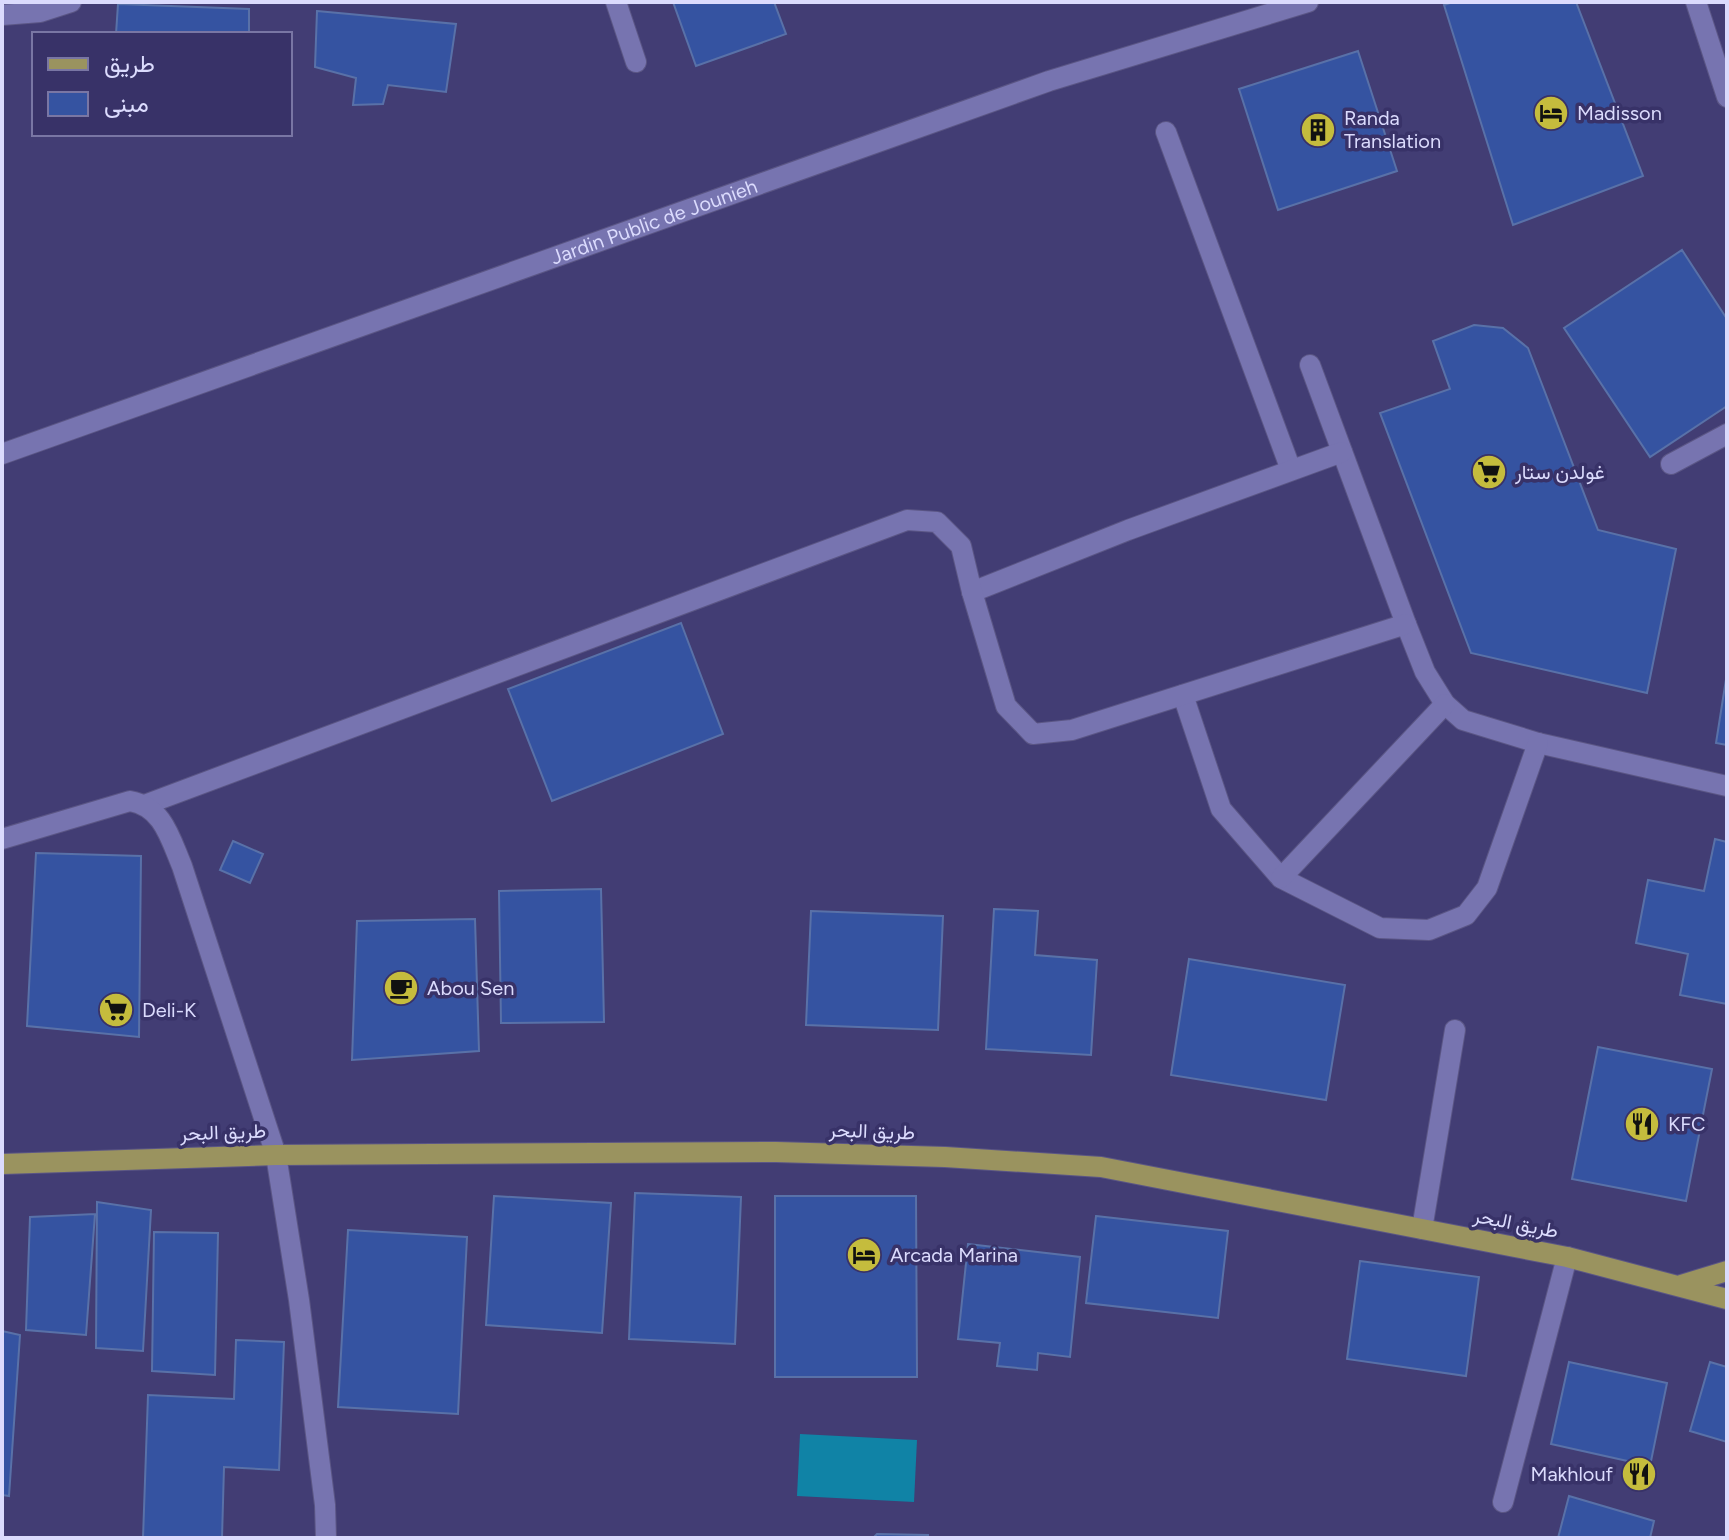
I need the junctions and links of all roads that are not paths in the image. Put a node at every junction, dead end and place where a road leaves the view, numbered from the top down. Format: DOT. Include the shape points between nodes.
graph roads {
  1 [pos="71,2"];
  2 [pos="616,2"];
  3 [pos="1308,2"];
  4 [pos="1696,2"];
  5 [pos="2,15"];
  6 [pos="636,62"];
  7 [pos="1727,97"];
  8 [pos="1166,132"];
  9 [pos="1310,365"];
  10 [pos="1727,434"];
  11 [pos="1342,452"];
  12 [pos="2,454"];
  13 [pos="1671,464"];
  14 [pos="1291,470"];
  15 [pos="972,592"];
  16 [pos="1406,624"];
  17 [pos="1183,695"];
  18 [pos="1445,704"];
  19 [pos="1538,743"];
  20 [pos="1727,786"];
  21 [pos="147,804"];
  22 [pos="2,839"];
  23 [pos="1281,878"];
  24 [pos="1455,1030"];
  25 [pos="276,1155"];
  26 [pos="2,1164"];
  27 [pos="1422,1229"];
  28 [pos="1567,1257"];
  29 [pos="1727,1271"];
  30 [pos="1680,1286"];
  31 [pos="1727,1299"];
  32 [pos="1503,1502"];
  33 [pos="326,1538"];
  1 -- 5 [label="street" via="40,12"];
  2 -- 6 [label="street"];
  3 -- 12 [label="street, Jardin Public de Jounieh" via="1049,81"];
  4 -- 7 [label="street"];
  8 -- 14 [label="street"];
  9 -- 11 [label="street"];
  10 -- 13 [label="street"];
  11 -- 14 [label="street"];
  11 -- 16 [label="street"];
  14 -- 15 [label="street"];
  15 -- 17 [label="street" via="1006,706 1033,734 1072,730"];
  15 -- 21 [label="street" via="961,546 937,522 907,520"];
  16 -- 17 [label="street"];
  16 -- 18 [label="street"];
  17 -- 23 [label="street" via="1221,809"];
  18 -- 19 [label="street" via="1463,720"];
  18 -- 23 [label="street"];
  19 -- 20 [label="street"];
  19 -- 23 [label="street" via="1487,888 1466,915 1429,930 1380,928"];
  21 -- 22 [label="street" via="130,801"];
  21 -- 25 [label="street" via="159,817 182,866"];
  24 -- 27 [label="street"];
  25 -- 26 [label="main road, طريق البحر"];
  25 -- 27 [label="main road, طريق البحر" via="776,1152 1101,1167"];
  25 -- 33 [label="street" via="299,1300"];
  27 -- 28 [label="main road, طريق البحر"];
  28 -- 30 [label="main road, طريق البحر"];
  28 -- 32 [label="street"];
  29 -- 30 [label="main road"];
  30 -- 31 [label="main road, طريق البحر"];
}
